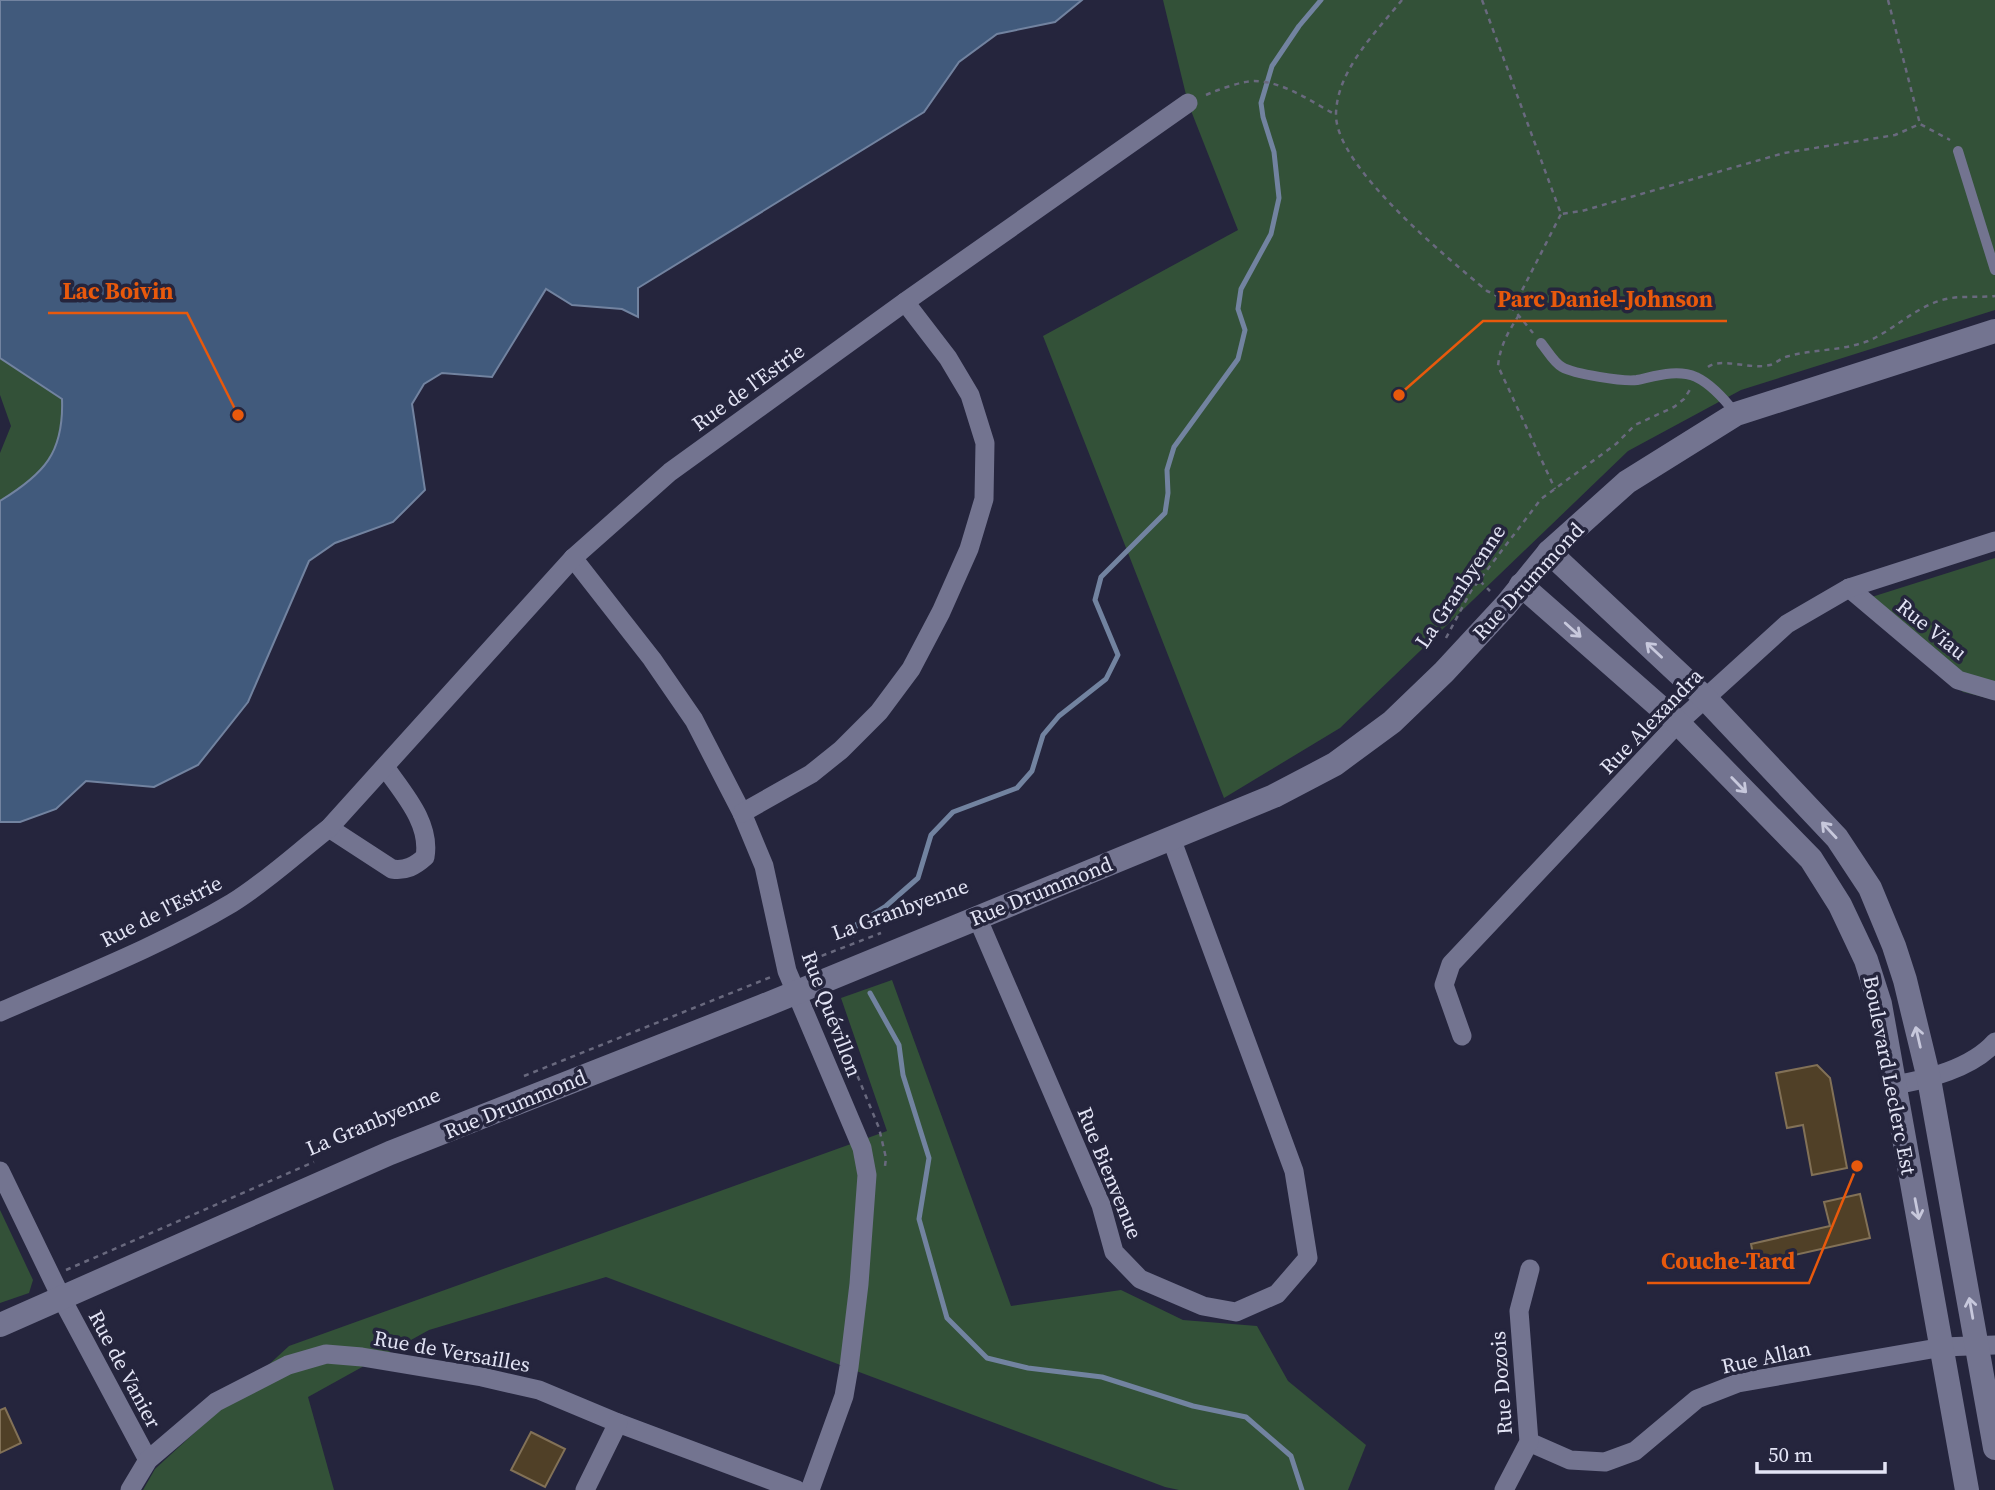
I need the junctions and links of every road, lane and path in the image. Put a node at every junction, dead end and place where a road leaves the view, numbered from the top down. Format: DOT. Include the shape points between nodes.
graph roads {
  1 [pos="1402,0"];
  2 [pos="1482,0"];
  3 [pos="1888,0"];
  4 [pos="1188,103"];
  5 [pos="1336,115"];
  6 [pos="1920,124"];
  7 [pos="1958,151"];
  8 [pos="1561,214"];
  9 [pos="1995,270"];
  10 [pos="1994,296"];
  11 [pos="905,302"];
  12 [pos="1513,308"];
  13 [pos="1518,315"];
  14 [pos="1995,331"];
  15 [pos="1541,343"];
  16 [pos="1704,369"];
  17 [pos="1692,386"];
  18 [pos="1736,414"];
  19 [pos="1555,489"];
  20 [pos="1995,541"];
  21 [pos="1549,552"];
  22 [pos="573,558"];
  23 [pos="1480,581"];
  24 [pos="1521,585"];
  25 [pos="1849,588"];
  26 [pos="1498,598"];
  27 [pos="1443,645"];
  28 [pos="1995,691"];
  29 [pos="1704,697"];
  30 [pos="1678,723"];
  31 [pos="385,767"];
  32 [pos="742,813"];
  33 [pos="329,828"];
  34 [pos="1171,838"];
  35 [pos="977,917"];
  36 [pos="888,931"];
  37 [pos="792,981"];
  38 [pos="0,1012"];
  39 [pos="1462,1037"];
  40 [pos="1995,1042"];
  41 [pos="523,1077"];
  42 [pos="1929,1080"];
  43 [pos="1893,1085"];
  44 [pos="320,1160"];
  45 [pos="0,1171"];
  46 [pos="1530,1269"];
  47 [pos="51,1276"];
  48 [pos="62,1299"];
  49 [pos="0,1325"];
  50 [pos="1986,1345"];
  51 [pos="1943,1347"];
  52 [pos="618,1423"];
  53 [pos="1529,1442"];
  54 [pos="1995,1448"];
  55 [pos="148,1460"];
  56 [pos="130,1490"];
  57 [pos="585,1490"];
  58 [pos="797,1490"];
  59 [pos="810,1490"];
  60 [pos="1504,1490"];
  61 [pos="1967,1490"];
  1 -- 5 [label="path" via="1351,69"];
  2 -- 8 [label="path"];
  3 -- 6 [label="path"];
  4 -- 5 [label="path" via="1253,81 1297,94"];
  4 -- 11 [label="street, Rue de l'Estrie"];
  5 -- 12 [label="path" via="1353,158 1384,197 1487,292"];
  6 -- 7 [label="path" via="1951,141"];
  6 -- 8 [label="path" via="1895,135 1784,153"];
  7 -- 9 [label="lane"];
  8 -- 12 [label="path"];
  10 -- 16 [label="path" via="1943,300 1918,310 1887,332 1849,347 1787,356 1754,368 1713,363"];
  11 -- 22 [label="street, Rue de l'Estrie" via="670,472"];
  11 -- 32 [label="street" via="970,394 985,443 984,499 969,549 911,669 879,712 811,774"];
  12 -- 13 [label="path"];
  13 -- 15 [label="path"];
  13 -- 19 [label="path" via="1499,351 1498,366"];
  14 -- 18 [label="street, Rue Drummond"];
  15 -- 18 [label="lane" via="1562,367 1617,382 1668,374 1698,378"];
  17 -- 19 [label="path, La Granbyenne" via="1674,407 1636,425"];
  18 -- 21 [label="street, Rue Drummond" via="1627,482"];
  19 -- 23 [label="path, La Granbyenne" via="1528,514"];
  20 -- 25 [label="street, Rue Alexandra"];
  21 -- 24 [label="street, Rue Drummond"];
  29 -- 21 [label="street, Boulevard Leclerc Est, one-way"];
  22 -- 31 [label="street, Rue de l'Estrie"];
  22 -- 32 [label="street, Rue Quévillon" via="694,720"];
  23 -- 26 [label="path"];
  23 -- 27 [label="path, La Granbyenne" via="1464,601"];
  24 -- 30 [label="street, Boulevard Leclerc Est, one-way"];
  24 -- 34 [label="street, Rue Drummond" via="1444,672 1392,722 1335,764 1274,796"];
  25 -- 28 [label="street, Rue Viau" via="1958,680"];
  25 -- 29 [label="street, Rue Alexandra" via="1787,624"];
  29 -- 30 [label="street, Rue Alexandra"];
  42 -- 29 [label="street, Boulevard Leclerc Est, one-way" via="1902,969 1870,888 1837,838"];
  30 -- 39 [label="street, Rue Alexandra" via="1451,964 1444,985"];
  30 -- 43 [label="street, Boulevard Leclerc Est, one-way" via="1811,859 1840,905 1866,960 1880,1004"];
  31 -- 33 [label="street, Rue de l'Estrie"];
  31 -- 33 [label="street" via="423,825 428,844 425,857 410,868 393,869"];
  32 -- 37 [label="street, Rue Quévillon" via="764,866"];
  33 -- 38 [label="street, Rue de l'Estrie" via="233,902 176,933"];
  34 -- 35 [label="street, Rue Drummond"];
  34 -- 35 [label="street, Rue Bienvenue" via="1294,1171 1308,1258 1277,1294 1236,1312 1203,1306 1140,1279 1114,1252 1101,1205"];
  35 -- 37 [label="street, Rue Drummond"];
  36 -- 37 [label="path, La Granbyenne" via="812,959"];
  37 -- 41 [label="path, La Granbyenne"];
  37 -- 48 [label="street, Rue Drummond"];
  37 -- 59 [label="street, Rue Quévillon" via="862,1148 867,1175 844,1396"];
  40 -- 42 [label="street" via="1985,1053"];
  42 -- 43 [label="street"];
  50 -- 42 [label="street, Boulevard Leclerc Est, one-way"];
  43 -- 51 [label="street, Boulevard Leclerc Est, one-way"];
  44 -- 47 [label="path, La Granbyenne"];
  45 -- 47 [label="street"];
  46 -- 53 [label="street, Rue Dozois" via="1519,1311"];
  47 -- 48 [label="street"];
  48 -- 49 [label="street, Rue Drummond"];
  48 -- 55 [label="street, Rue de Vanier"];
  50 -- 51 [label="street, Rue Allan"];
  50 -- 54 [label="street, Boulevard Leclerc Est"];
  51 -- 53 [label="street, Rue Allan" via="1738,1383 1697,1399 1635,1451 1605,1462 1570,1460"];
  51 -- 61 [label="street, Boulevard Leclerc Est"];
  52 -- 55 [label="street, Rue de Versailles" via="539,1390 326,1354 288,1365 216,1402"];
  52 -- 57 [label="street"];
  52 -- 58 [label="street, Rue de Versailles"];
  53 -- 60 [label="street, Rue Dozois"];
  55 -- 56 [label="street, Rue de Versailles"];
}
